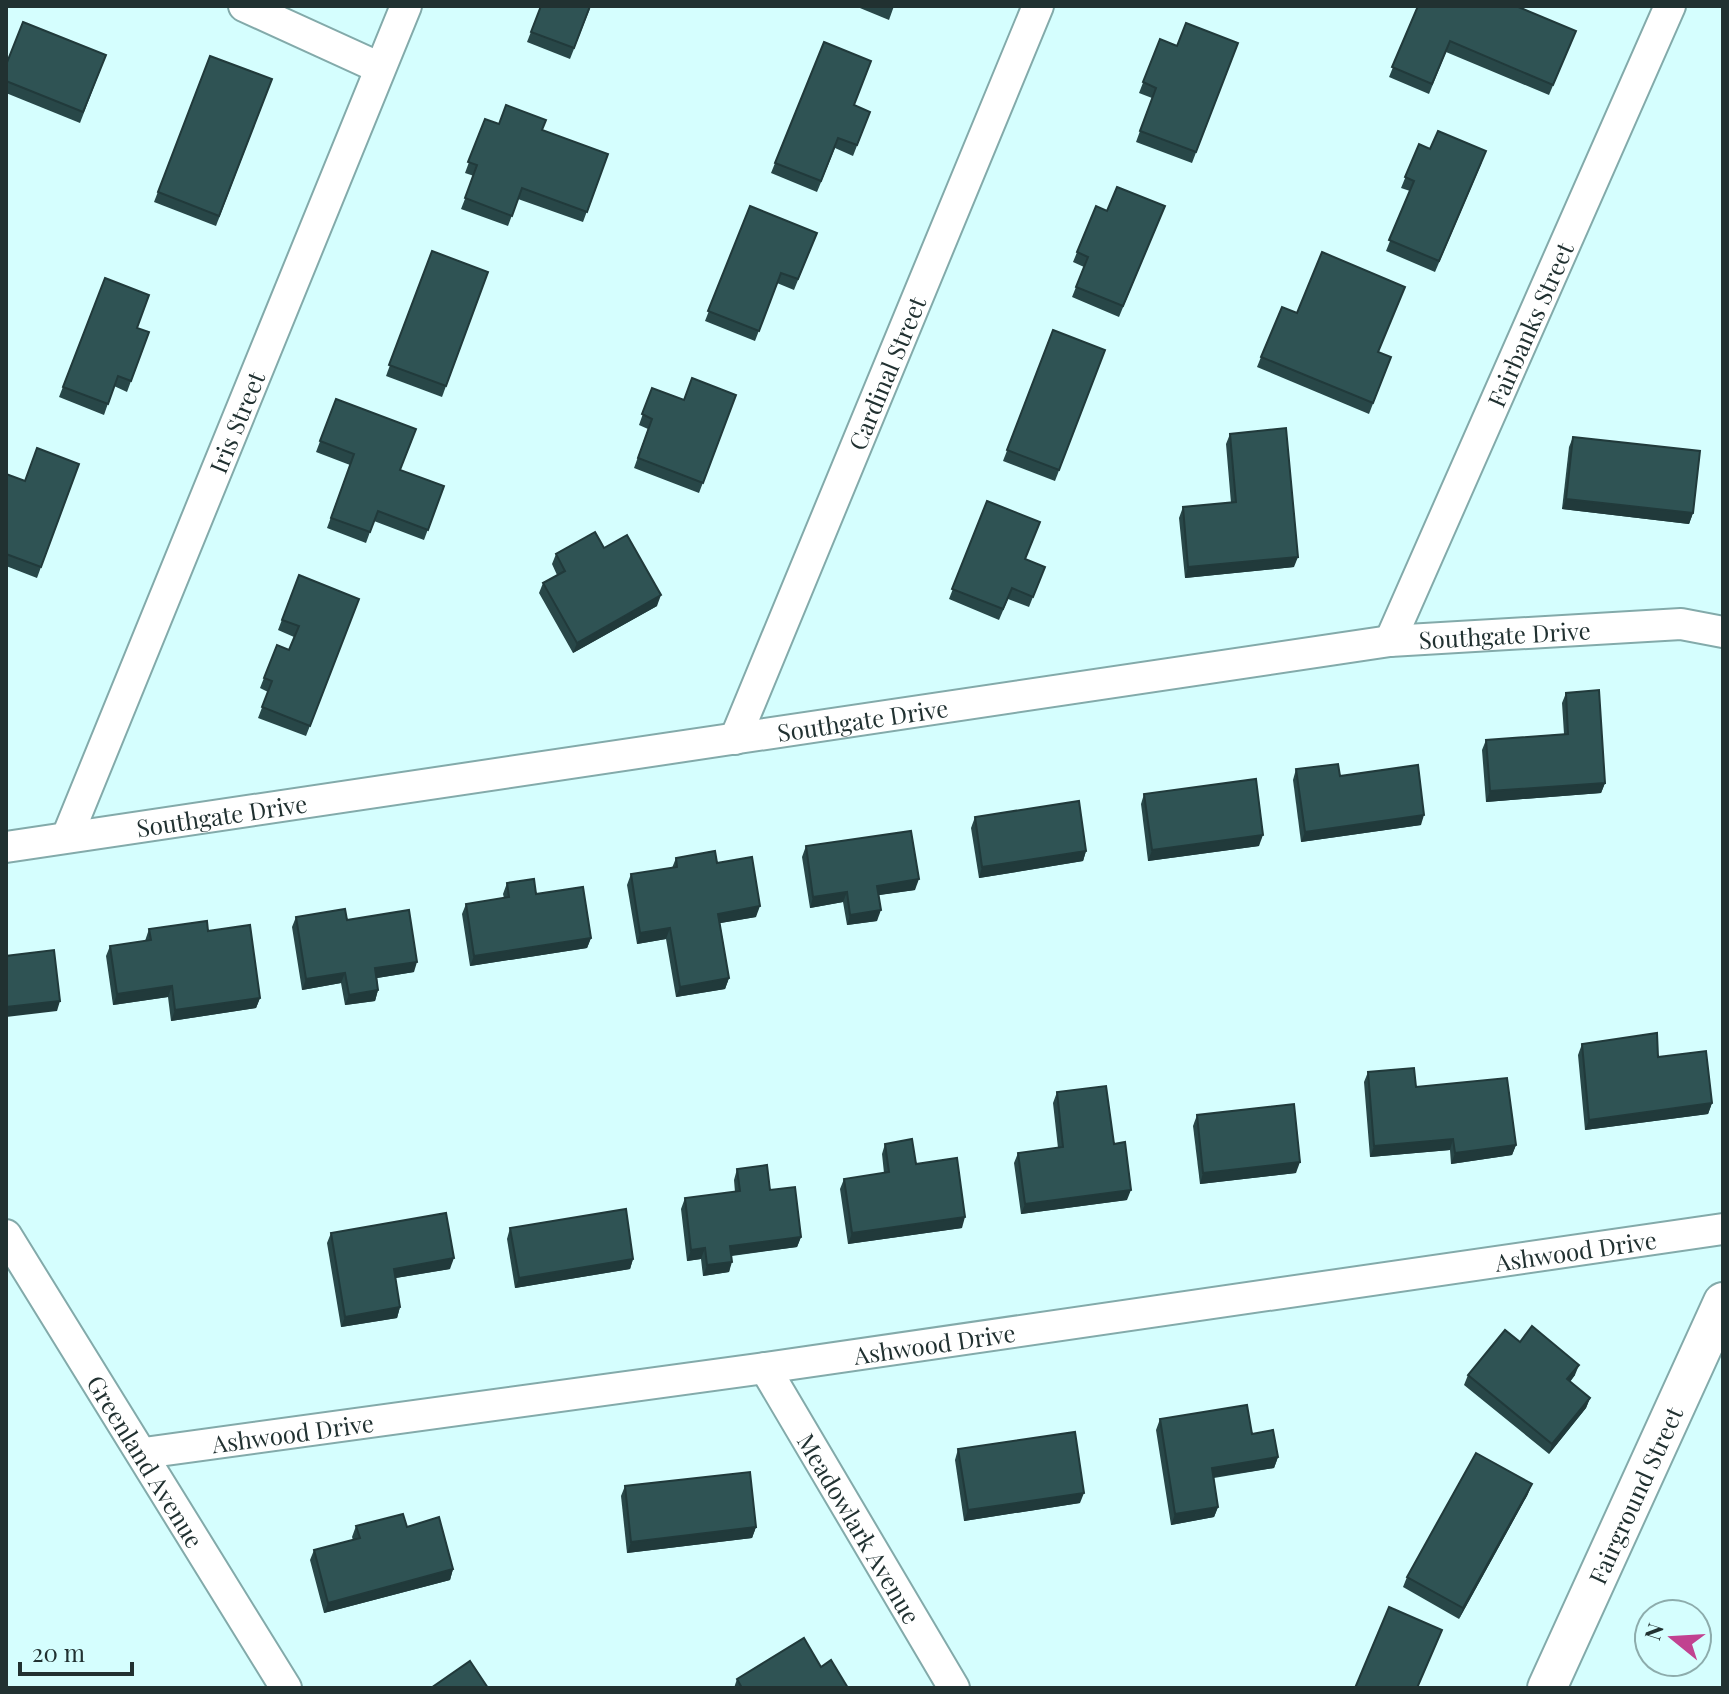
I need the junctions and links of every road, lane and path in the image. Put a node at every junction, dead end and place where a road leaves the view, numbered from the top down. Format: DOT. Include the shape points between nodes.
graph roads {
  1 [pos="244,6"];
  2 [pos="406,6"];
  3 [pos="1038,6"];
  4 [pos="1670,6"];
  5 [pos="380,68"];
  6 [pos="1723,632"];
  7 [pos="1390,641"];
  8 [pos="735,739"];
  9 [pos="67,837"];
  10 [pos="6,847"];
  11 [pos="1723,1229"];
  12 [pos="6,1235"];
  13 [pos="1723,1302"];
  14 [pos="765,1368"];
  15 [pos="144,1453"];
  16 [pos="286,1688"];
  17 [pos="954,1688"];
  18 [pos="1547,1688"];
  1 -- 5 [label="street"];
  2 -- 5 [label="street, Iris Street"];
  3 -- 8 [label="street, Cardinal Street"];
  4 -- 7 [label="street, Fairbanks Street"];
  5 -- 9 [label="street, Iris Street"];
  6 -- 7 [label="street, Southgate Drive" via="1681,624"];
  7 -- 8 [label="street, Southgate Drive"];
  8 -- 9 [label="street, Southgate Drive"];
  9 -- 10 [label="street, Southgate Drive"];
  11 -- 14 [label="street, Ashwood Drive"];
  12 -- 15 [label="street, Greenland Avenue"];
  13 -- 18 [label="street, Fairground Street"];
  14 -- 15 [label="street, Ashwood Drive"];
  14 -- 17 [label="street, Meadowlark Avenue"];
  15 -- 16 [label="street, Greenland Avenue"];
}
